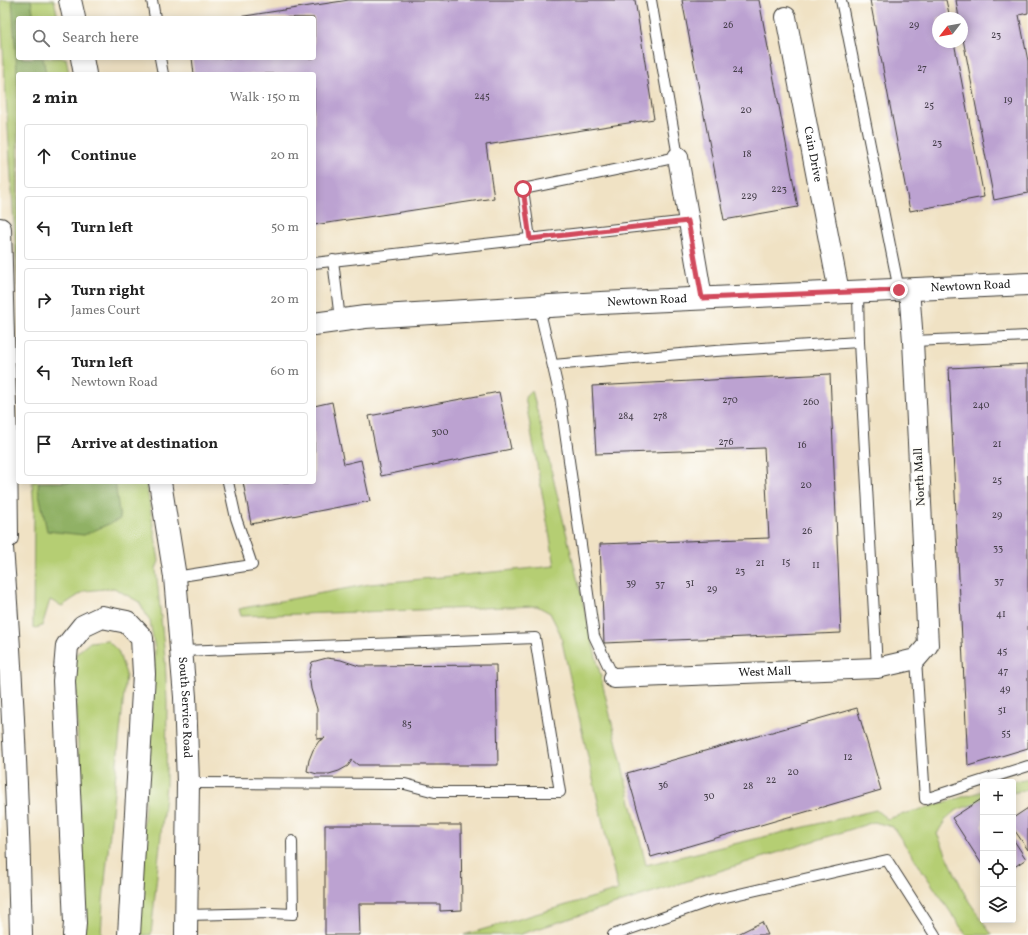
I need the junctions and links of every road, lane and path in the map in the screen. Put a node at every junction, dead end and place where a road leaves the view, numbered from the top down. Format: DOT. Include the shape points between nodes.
graph roads {
  1 [pos="70,0"];
  2 [pos="152,0"];
  3 [pos="651,0"];
  4 [pos="842,0"];
  5 [pos="74,16"];
  6 [pos="155,16"];
  7 [pos="786,17"];
  8 [pos="82,60"];
  9 [pos="160,60"];
  10 [pos="85,72"];
  11 [pos="163,72"];
  12 [pos="678,157"];
  13 [pos="688,221"];
  14 [pos="0,229"];
  15 [pos="530,239"];
  16 [pos="333,260"];
  17 [pos="316,263"];
  18 [pos="1028,284"];
  19 [pos="904,290"];
  20 [pos="848,292"];
  21 [pos="702,298"];
  22 [pos="539,307"];
  23 [pos="340,320"];
  24 [pos="316,324"];
  25 [pos="1028,336"];
  26 [pos="913,341"];
  27 [pos="859,342"];
  28 [pos="553,365"];
  29 [pos="160,484"];
  30 [pos="228,484"];
  31 [pos="0,521"];
  32 [pos="175,576"];
  33 [pos="7,610"];
  34 [pos="182,651"];
  35 [pos="916,659"];
  36 [pos="877,668"];
  37 [pos="614,678"];
  38 [pos="1028,766"];
  39 [pos="188,783"];
  40 [pos="292,841"];
  41 [pos="186,925"];
  42 [pos="21,935"];
  43 [pos="74,935"];
  44 [pos="129,935"];
  45 [pos="613,935"];
  46 [pos="935,935"];
  1 -- 5 [label="main road"];
  2 -- 6 [label="lane"];
  3 -- 12 [label="lane"];
  4 -- 19 [label="lane"];
  7 -- 20 [label="street, Cain Drive"];
  8 -- 10 [label="main road"];
  9 -- 11 [label="lane"];
  12 -- 13 [label="street"];
  12 -- 15 [label="lane" via="523,189"];
  13 -- 15 [label="lane"];
  13 -- 21 [label="street"];
  14 -- 33 [label="main road" via="6,432"];
  15 -- 16 [label="lane"];
  16 -- 17 [label="lane"];
  16 -- 23 [label="lane"];
  18 -- 19 [label="main road, Newtown Road"];
  19 -- 20 [label="main road, Newtown Road"];
  19 -- 26 [label="street, North Mall"];
  20 -- 21 [label="main road, Newtown Road"];
  20 -- 27 [label="lane"];
  21 -- 22 [label="main road, Newtown Road"];
  22 -- 23 [label="main road, Newtown Road"];
  22 -- 28 [label="lane"];
  23 -- 24 [label="main road, Newtown Road"];
  25 -- 26 [label="lane"];
  26 -- 35 [label="street, North Mall" via="928,645"];
  27 -- 28 [label="lane"];
  27 -- 36 [label="lane"];
  28 -- 37 [label="lane" via="560,397 594,636"];
  29 -- 32 [label="main road, South Service Road"];
  30 -- 32 [label="lane" via="236,518 252,565"];
  31 -- 33 [label="main road"];
  32 -- 34 [label="main road, South Service Road"];
  33 -- 42 [label="main road"];
  34 -- 39 [label="main road, South Service Road"];
  34 -- 39 [label="lane" via="535,638 560,792 435,792 405,784"];
  35 -- 36 [label="street, West Mall"];
  35 -- 38 [label="lane" via="925,799"];
  36 -- 37 [label="street, West Mall"];
  39 -- 41 [label="main road, South Service Road"];
  40 -- 41 [label="lane" via="293,914 271,913"];
  43 -- 44 [label="main road" via="64,681 68,646 83,626 102,617 127,622 142,638 144,674"];
  45 -- 46 [label="lane" via="713,900 887,860"];
}
